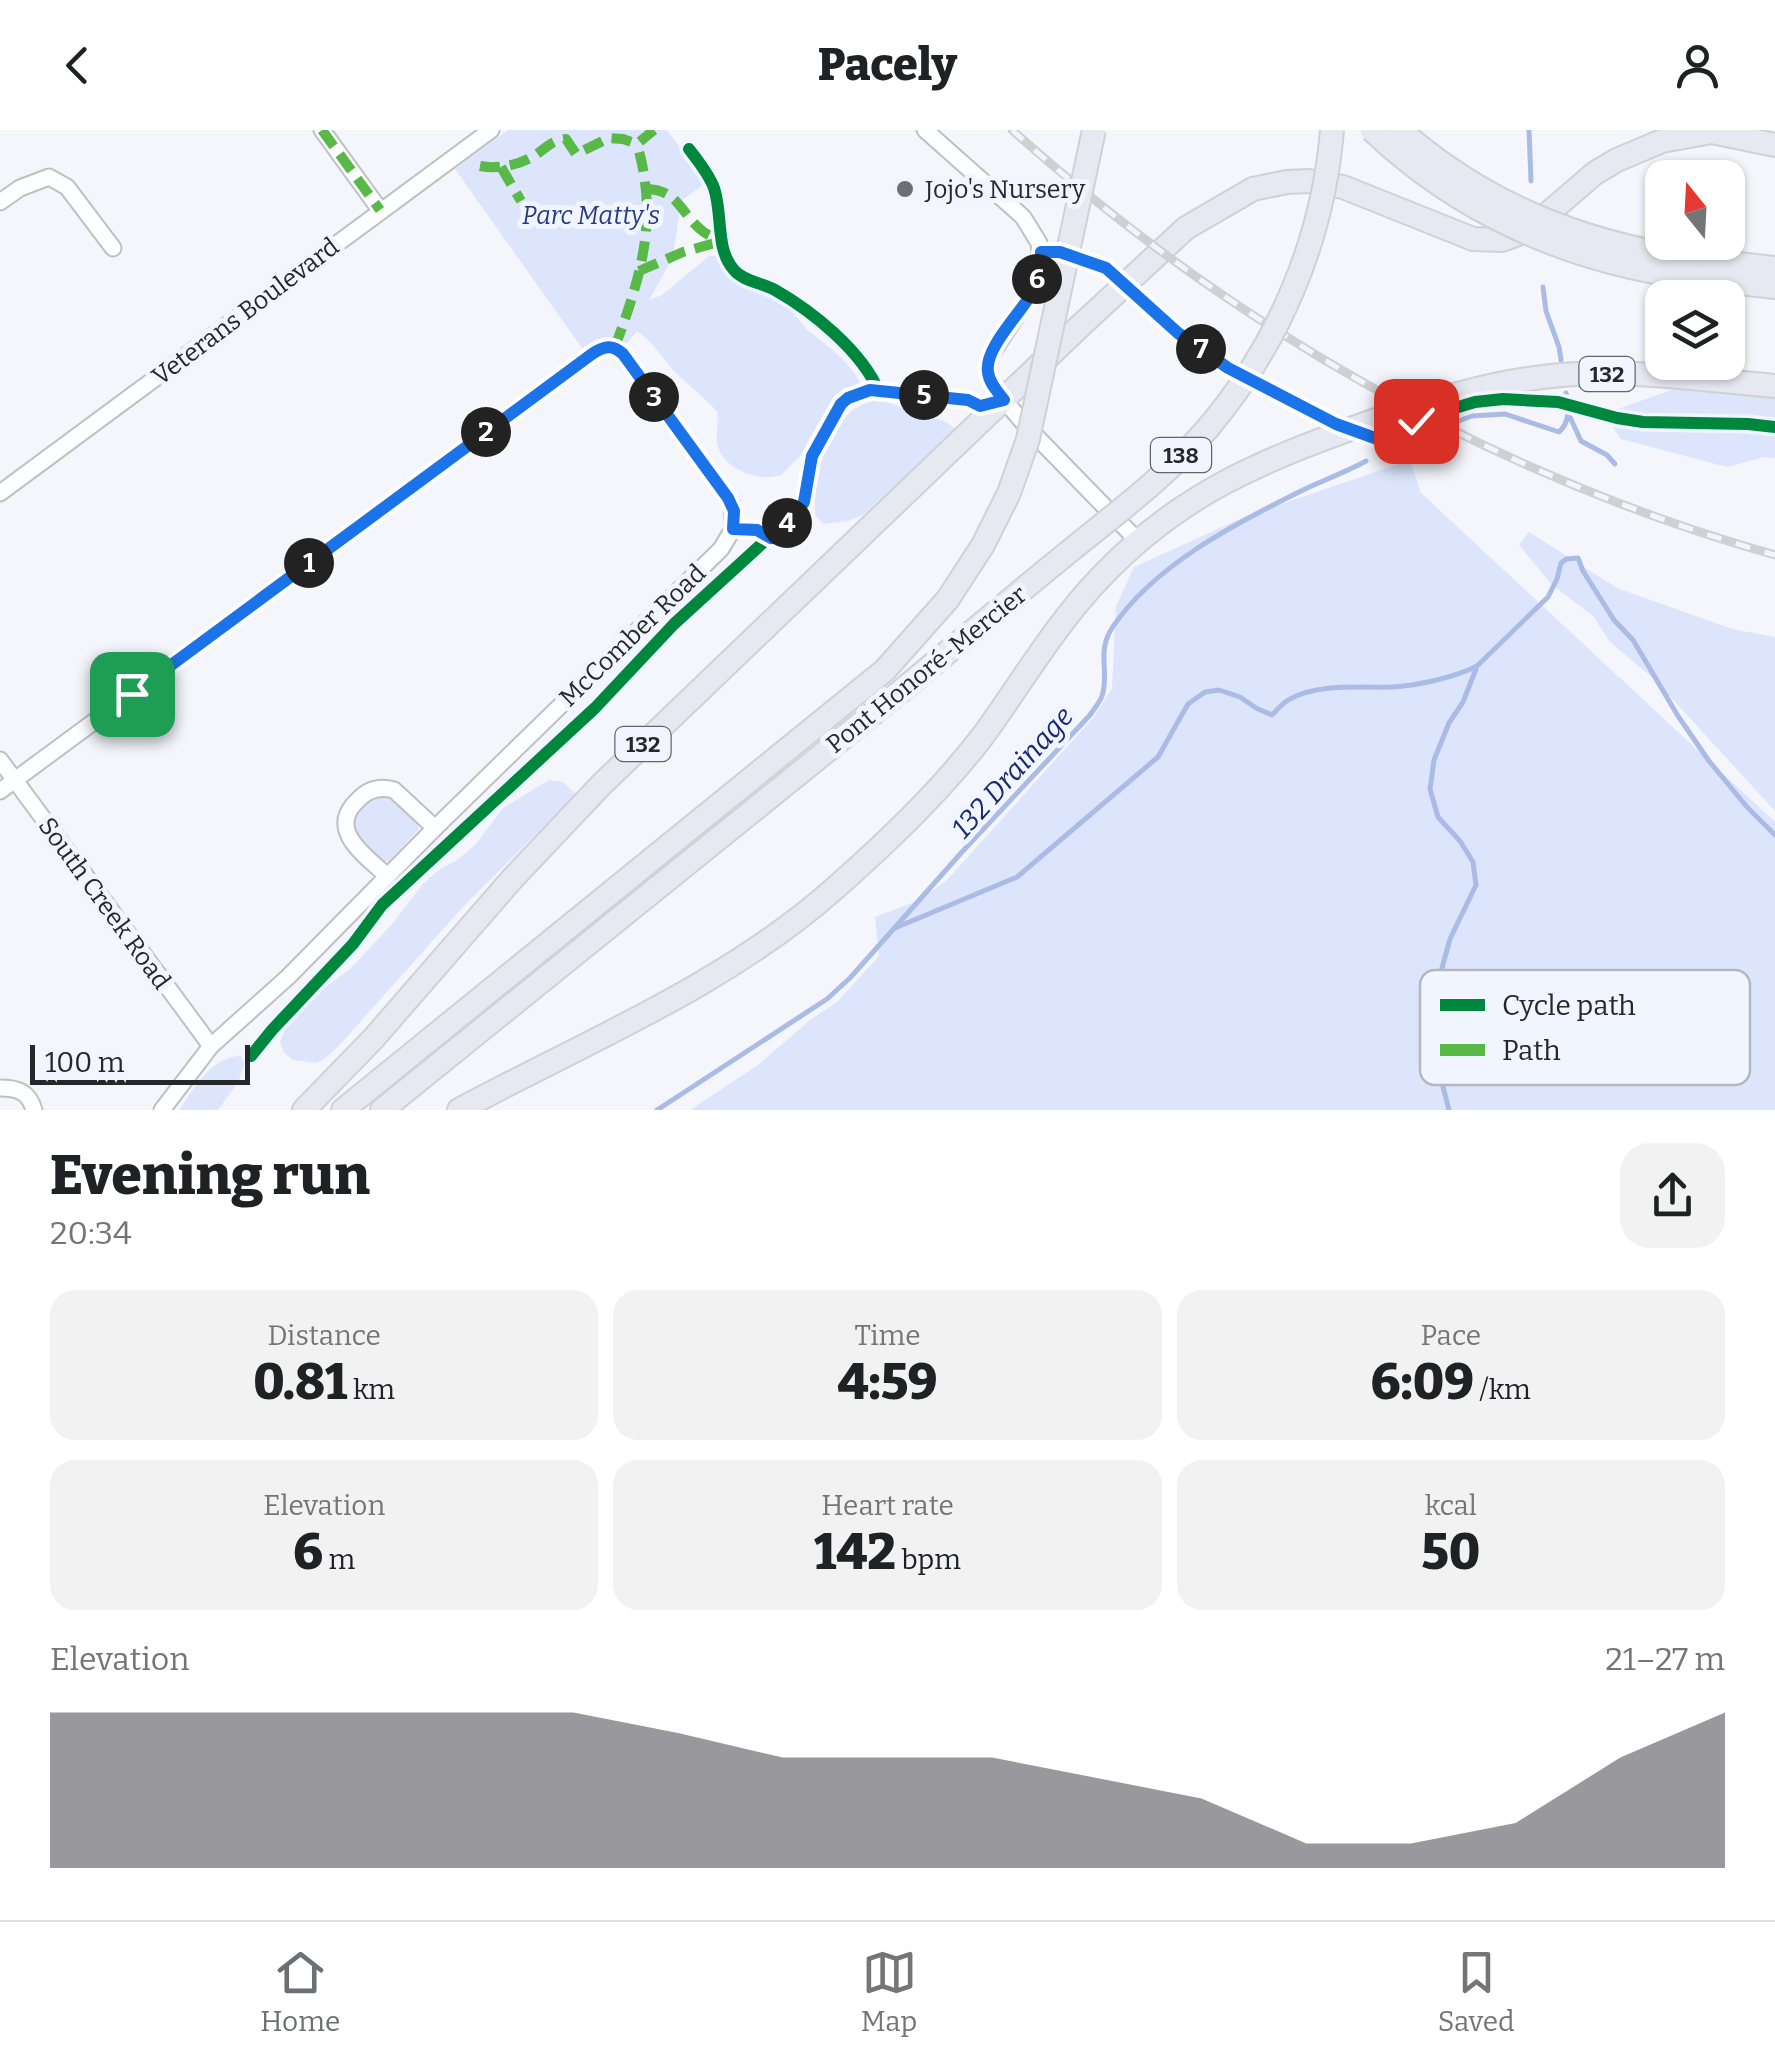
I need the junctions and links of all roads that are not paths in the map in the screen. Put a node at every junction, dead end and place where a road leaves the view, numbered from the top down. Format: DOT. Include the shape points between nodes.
graph roads {
  1 [pos="322,130"];
  2 [pos="491,130"];
  3 [pos="926,130"];
  4 [pos="1094,130"];
  5 [pos="1332,130"];
  6 [pos="1372,130"];
  7 [pos="1400,130"];
  8 [pos="1775,145"];
  9 [pos="0,202"];
  10 [pos="380,210"];
  11 [pos="112,248"];
  12 [pos="1685,268"];
  13 [pos="1775,268"];
  14 [pos="1775,287"];
  15 [pos="1775,386"];
  16 [pos="1004,400"];
  17 [pos="0,493"];
  18 [pos="1138,541"];
  19 [pos="0,760"];
  20 [pos="15,780"];
  21 [pos="0,791"];
  22 [pos="435,828"];
  23 [pos="387,876"];
  24 [pos="211,1046"];
  25 [pos="0,1088"];
  26 [pos="34,1110"];
  27 [pos="162,1110"];
  28 [pos="304,1110"];
  29 [pos="343,1110"];
  30 [pos="382,1110"];
  31 [pos="459,1110"];
  1 -- 10 [label="street"];
  2 -- 10 [label="street, Veterans Boulevard"];
  3 -- 16 [label="street" via="1023,217 1039,243 1032,294 988,362 989,378"];
  4 -- 29 [label="highway, Pont Honoré-Mercier, bridge" via="1028,439 984,544 948,599 885,670"];
  5 -- 30 [label="highway, Pont Honoré-Mercier / 138, bridge" via="1318,214 1287,304 1257,360 1188,448 901,691"];
  6 -- 12 [label="highway, bridge" via="1449,192 1553,245 1638,270"];
  7 -- 12 [label="highway, bridge" via="1451,170 1530,214"];
  8 -- 16 [label="highway, 132" via="1712,132 1662,141 1595,173 1529,230 1489,241 1343,186 1309,181 1252,189 1186,228"];
  9 -- 11 [label="street" via="49,177 67,186"];
  10 -- 17 [label="street, Veterans Boulevard"];
  12 -- 13 [label="highway"];
  12 -- 14 [label="highway"];
  15 -- 18 [label="highway, 132" via="1575,374 1462,393 1254,466"];
  16 -- 18 [label="street"];
  16 -- 28 [label="highway, 132" via="602,784"];
  18 -- 31 [label="highway, 132" via="1076,606 964,758 830,892 699,984"];
  19 -- 20 [label="street, South Creek Road"];
  20 -- 21 [label="street, McComber Road"];
  20 -- 22 [label="street, McComber Road" via="592,354 614,347 728,498 733,529 720,550"];
  20 -- 24 [label="street, South Creek Road"];
  22 -- 23 [label="street, McComber Road"];
  22 -- 23 [label="street" via="394,790 372,790 358,800 346,814 347,833"];
  23 -- 24 [label="street, McComber Road"];
  24 -- 27 [label="street, McComber Road"];
  25 -- 26 [label="street" via="24,1092"];
}
